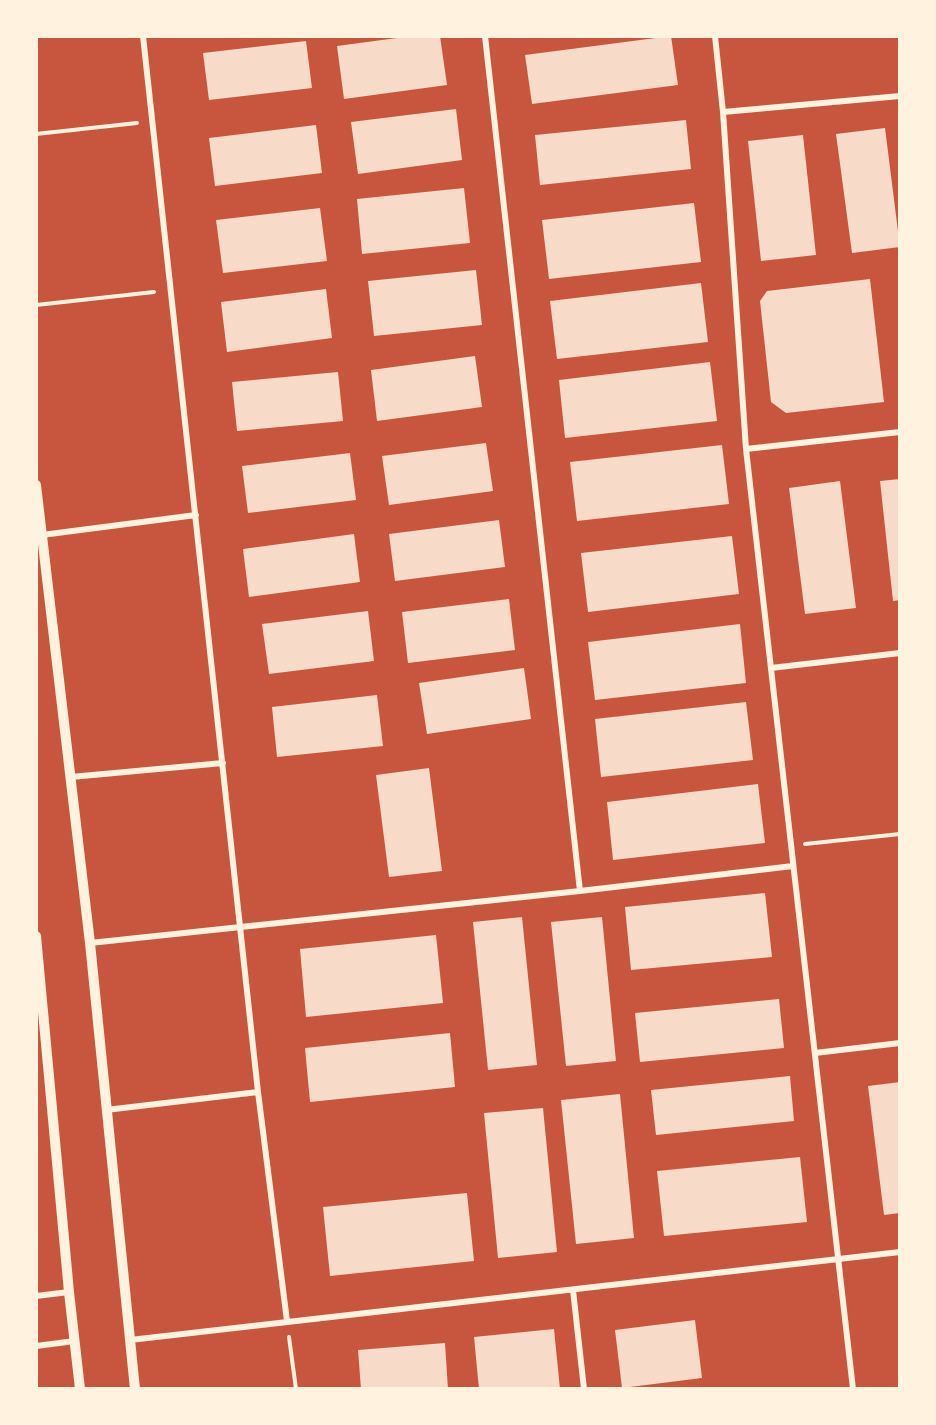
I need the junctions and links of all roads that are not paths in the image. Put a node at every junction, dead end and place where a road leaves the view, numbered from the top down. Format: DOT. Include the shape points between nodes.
graph roads {
  1 [pos="143,36"];
  2 [pos="485,36"];
  3 [pos="715,36"];
  4 [pos="900,96"];
  5 [pos="723,112"];
  6 [pos="900,432"];
  7 [pos="746,449"];
  8 [pos="36,485"];
  9 [pos="196,515"];
  10 [pos="42,534"];
  11 [pos="900,652"];
  12 [pos="771,668"];
  13 [pos="223,763"];
  14 [pos="71,777"];
  15 [pos="793,866"];
  16 [pos="580,891"];
  17 [pos="241,927"];
  18 [pos="36,936"];
  19 [pos="90,943"];
  20 [pos="900,1043"];
  21 [pos="815,1053"];
  22 [pos="258,1092"];
  23 [pos="106,1110"];
  24 [pos="900,1252"];
  25 [pos="838,1259"];
  26 [pos="573,1290"];
  27 [pos="69,1292"];
  28 [pos="36,1296"];
  29 [pos="287,1321"];
  30 [pos="130,1340"];
  31 [pos="75,1341"];
  32 [pos="36,1346"];
  33 [pos="80,1389"];
  34 [pos="135,1389"];
  35 [pos="584,1389"];
  36 [pos="853,1389"];
  1 -- 9 [label="street"];
  2 -- 16 [label="street"];
  3 -- 5 [label="street"];
  4 -- 5 [label="street"];
  5 -- 7 [label="street"];
  6 -- 7 [label="street"];
  7 -- 12 [label="street"];
  8 -- 10 [label="street"];
  9 -- 10 [label="street"];
  9 -- 13 [label="street"];
  10 -- 14 [label="street"];
  11 -- 12 [label="street"];
  12 -- 15 [label="street"];
  13 -- 14 [label="street"];
  13 -- 17 [label="street"];
  14 -- 19 [label="street"];
  15 -- 16 [label="street"];
  15 -- 21 [label="street"];
  16 -- 17 [label="street"];
  17 -- 19 [label="street"];
  17 -- 22 [label="street"];
  18 -- 27 [label="street"];
  19 -- 23 [label="street"];
  20 -- 21 [label="street"];
  21 -- 25 [label="street"];
  22 -- 23 [label="street"];
  22 -- 29 [label="street"];
  23 -- 30 [label="street"];
  24 -- 25 [label="street"];
  25 -- 26 [label="street"];
  25 -- 36 [label="street"];
  26 -- 29 [label="street"];
  26 -- 35 [label="street"];
  27 -- 28 [label="street"];
  27 -- 31 [label="street"];
  29 -- 30 [label="street"];
  30 -- 34 [label="street"];
  31 -- 32 [label="street"];
  31 -- 33 [label="street"];
}
